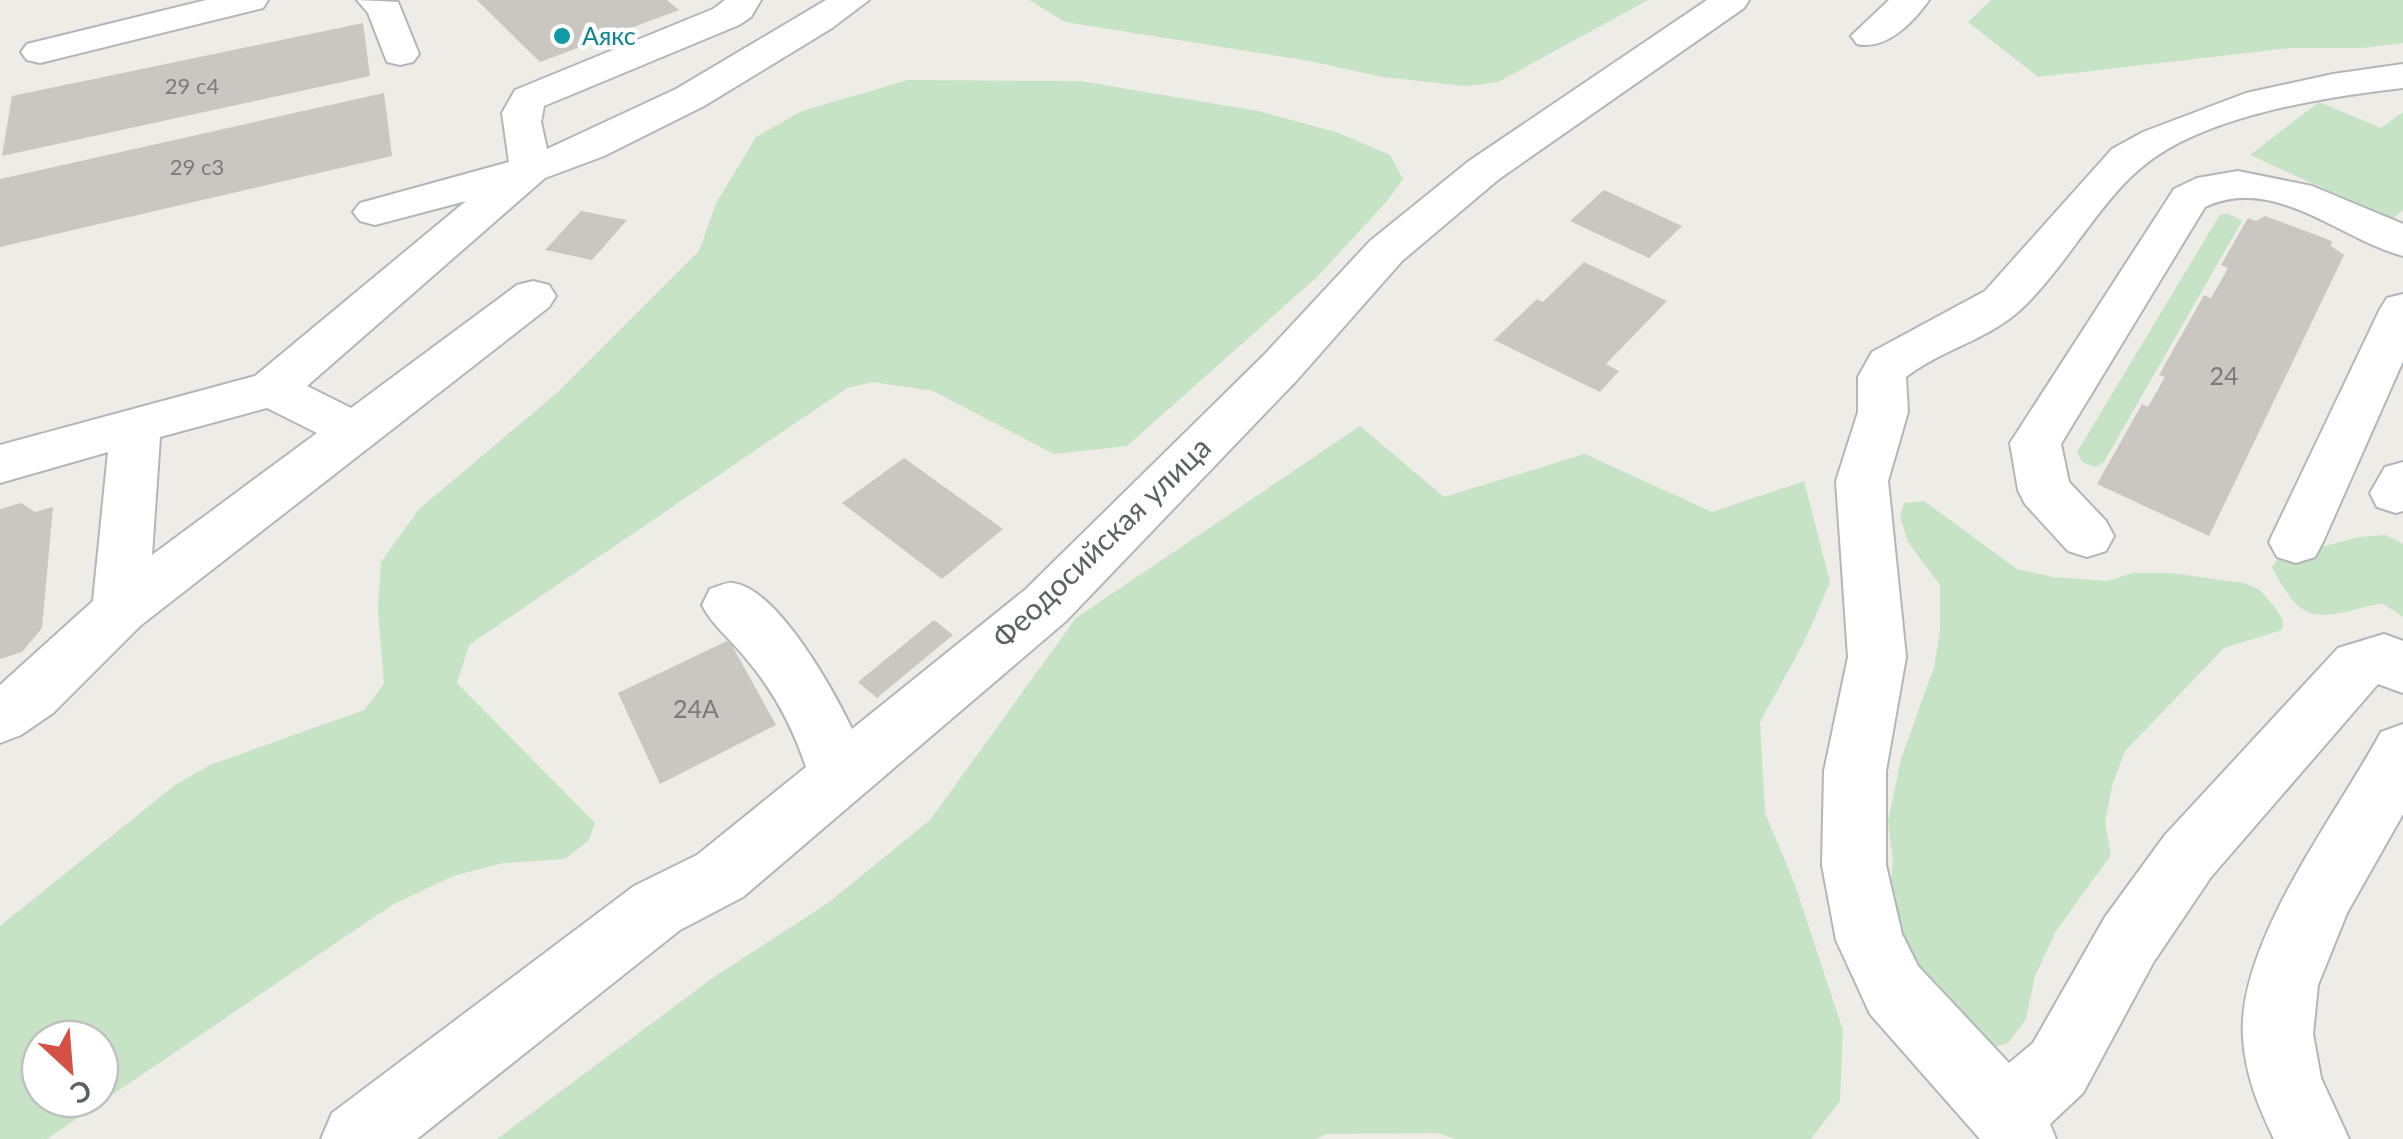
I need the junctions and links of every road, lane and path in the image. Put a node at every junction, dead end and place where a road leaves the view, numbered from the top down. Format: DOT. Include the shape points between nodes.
graph roads {
  1 [pos="250,0"];
  2 [pos="375,0"];
  3 [pos="743,0"];
  4 [pos="851,0"];
  5 [pos="1911,0"];
  6 [pos="1738,1"];
  7 [pos="1870,36"];
  8 [pos="40,52"];
  9 [pos="400,54"];
  10 [pos="2403,76"];
  11 [pos="2139,150"];
  12 [pos="532,168"];
  13 [pos="2236,182"];
  14 [pos="376,212"];
  15 [pos="2403,242"];
  16 [pos="533,296"];
  17 [pos="2403,310"];
  18 [pos="272,389"];
  19 [pos="136,426"];
  20 [pos="355,430"];
  21 [pos="0,464"];
  22 [pos="2087,536"];
  23 [pos="2296,542"];
  24 [pos="730,606"];
  25 [pos="120,610"];
  26 [pos="2403,668"];
  27 [pos="0,717"];
  28 [pos="2403,752"];
  29 [pos="840,777"];
  30 [pos="2012,1127"];
  31 [pos="358,1139"];
  32 [pos="2312,1139"];
  1 -- 8 [label="street"];
  2 -- 9 [label="street"];
  3 -- 12 [label="street" via="726,17 528,98 520,115"];
  4 -- 12 [label="street" via="704,91"];
  5 -- 7 [label="street"];
  6 -- 29 [label="street, Феодосийская улица" via="1484,170 1386,250 1280,368 1046,605"];
  10 -- 11 [label="street" via="2320,86 2177,130"];
  11 -- 13 [label="street"];
  11 -- 30 [label="street" via="2001,302 1889,364 1862,481 1877,657 1855,771 1854,865 1870,940 1894,990"];
  12 -- 14 [label="street"];
  12 -- 18 [label="street"];
  13 -- 15 [label="street" via="2308,200"];
  13 -- 22 [label="street" via="2214,184 2189,198 2035,443 2044,490"];
  16 -- 20 [label="street"];
  17 -- 23 [label="street"];
  18 -- 19 [label="street"];
  18 -- 20 [label="street"];
  19 -- 21 [label="street"];
  19 -- 25 [label="street"];
  20 -- 25 [label="street"];
  24 -- 29 [label="street" via="786,663 829,742"];
  25 -- 27 [label="street" via="32,696"];
  26 -- 30 [label="street" via="2384,658 2359,665 2201,841 2129,940 2058,1068"];
  28 -- 32 [label="street" via="2325,883 2283,974 2276,1030 2286,1092"];
  29 -- 31 [label="street, Феодосийская улица" via="720,876 657,908"];
}
